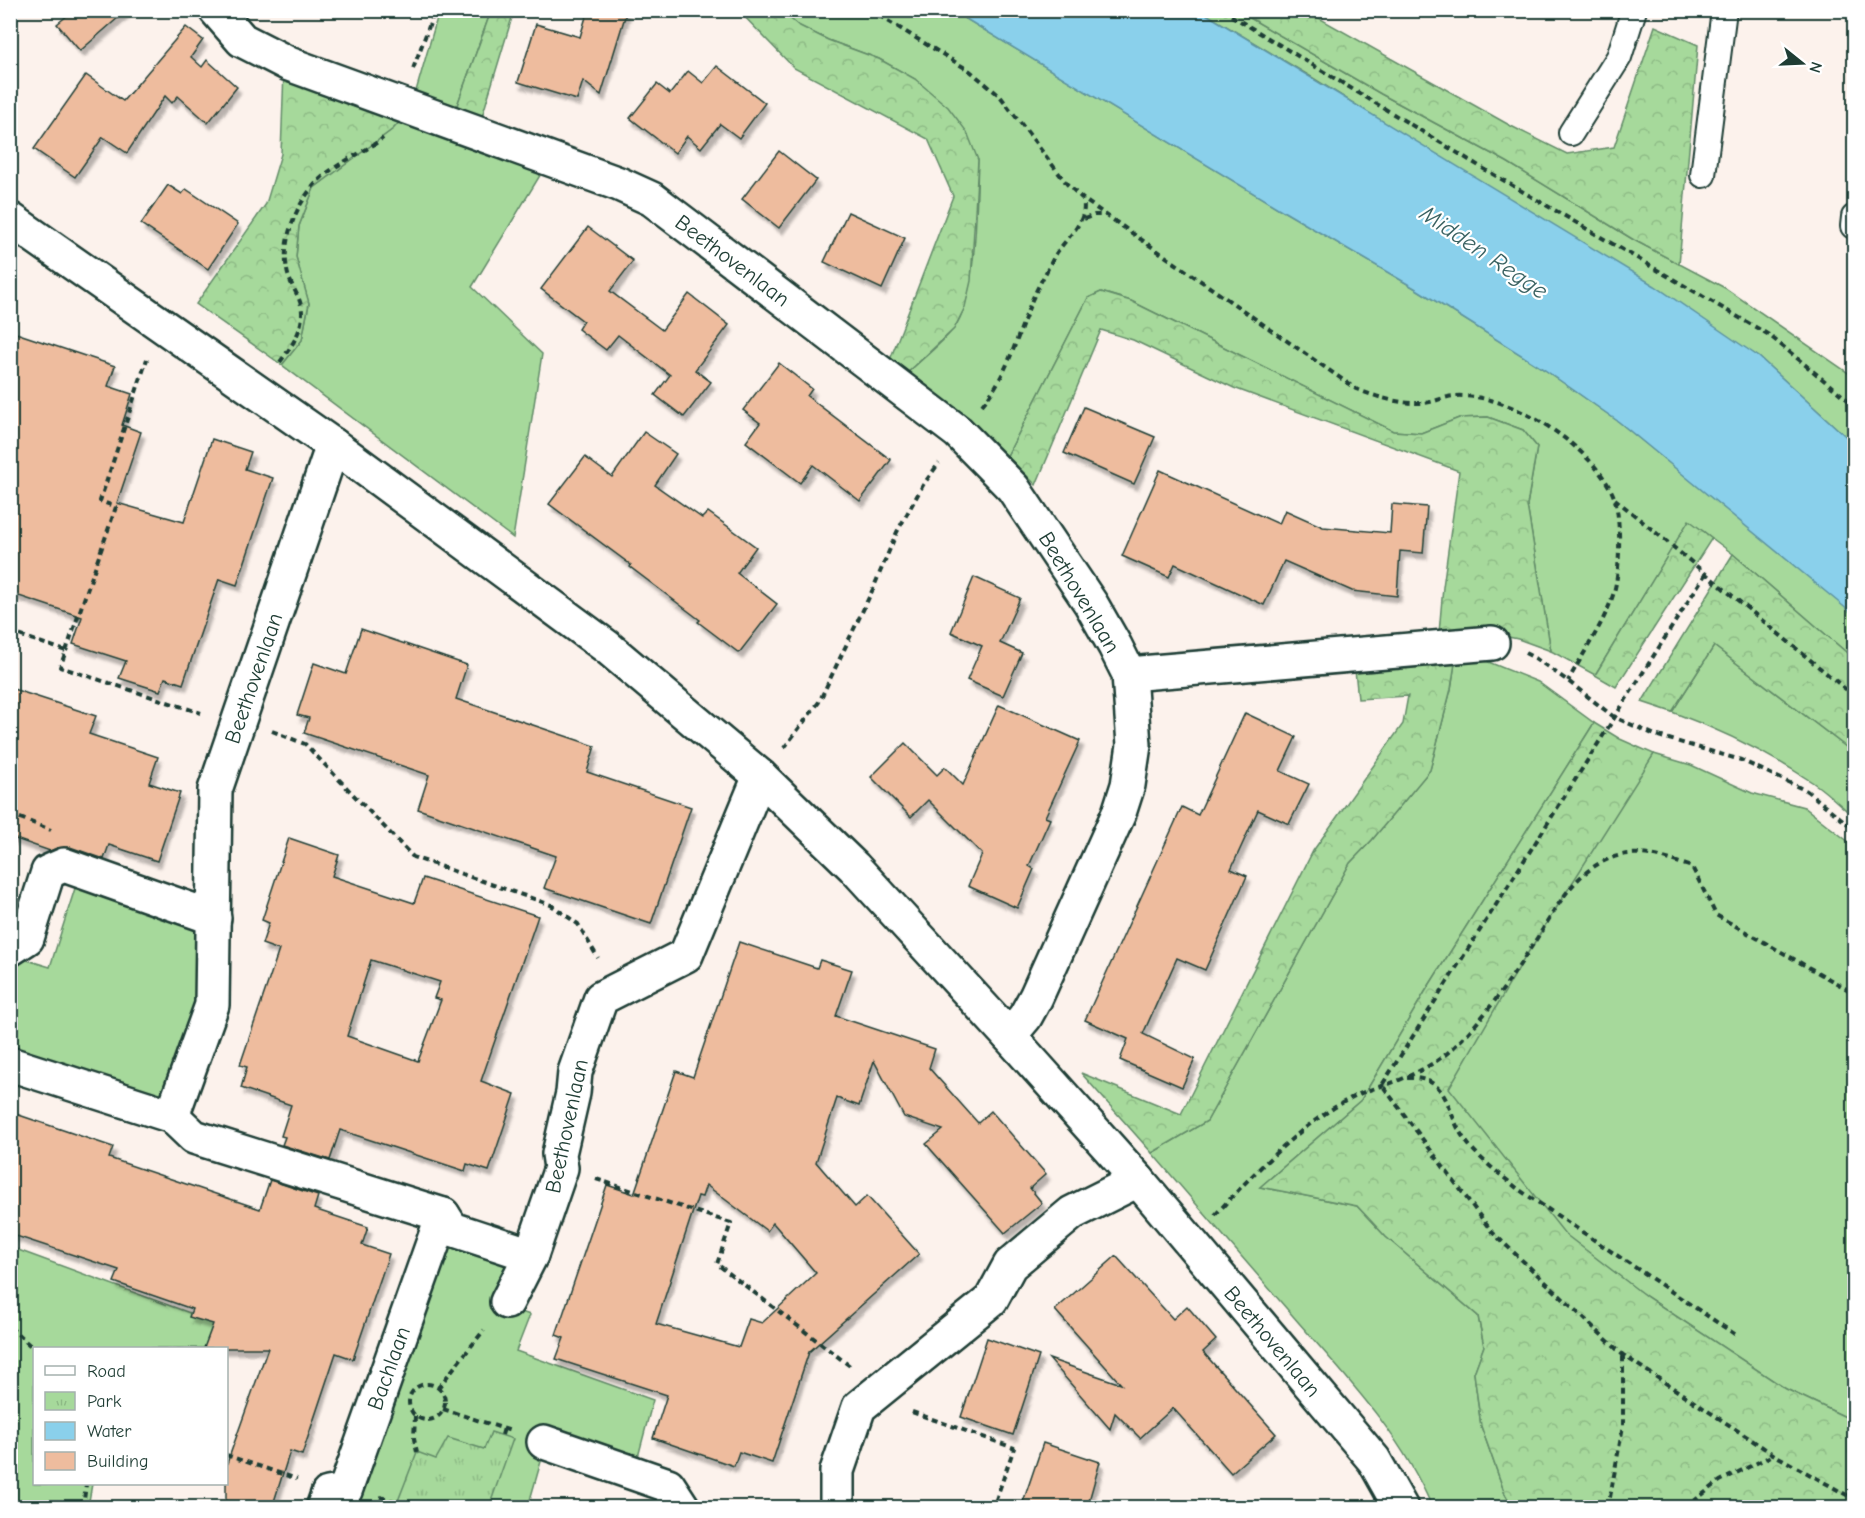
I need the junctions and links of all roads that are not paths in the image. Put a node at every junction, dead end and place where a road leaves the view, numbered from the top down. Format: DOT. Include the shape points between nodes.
graph roads {
  1 [pos="216,10"];
  2 [pos="1634,10"];
  3 [pos="1724,10"];
  4 [pos="1571,133"];
  5 [pos="1703,175"];
  6 [pos="10,219"];
  7 [pos="333,445"];
  8 [pos="1492,643"];
  9 [pos="1129,674"];
  10 [pos="760,776"];
  11 [pos="214,918"];
  12 [pos="10,949"];
  13 [pos="1009,1036"];
  14 [pos="10,1064"];
  15 [pos="172,1116"];
  16 [pos="1138,1180"];
  17 [pos="443,1215"];
  18 [pos="531,1255"];
  19 [pos="507,1302"];
  20 [pos="544,1442"];
  21 [pos="326,1501"];
  22 [pos="683,1508"];
  23 [pos="837,1508"];
  24 [pos="1401,1508"];
  1 -- 9 [label="street, Beethovenlaan" via="242,40 289,64 652,199 958,432 1013,488 1038,522 1091,604"];
  2 -- 4 [label="lane" via="1619,57"];
  3 -- 5 [label="lane"];
  6 -- 7 [label="street, Beethovenlaan"];
  7 -- 10 [label="street, Beethovenlaan" via="607,647"];
  7 -- 11 [label="street, Beethovenlaan" via="215,790"];
  8 -- 9 [label="street, Beethovenlaan"];
  9 -- 13 [label="street, Beethovenlaan" via="1134,744 1119,813 1036,997"];
  10 -- 13 [label="street, Beethovenlaan" via="854,867"];
  10 -- 18 [label="street, Beethovenlaan" via="686,955 601,998 575,1072 559,1154 561,1168"];
  11 -- 12 [label="street" via="64,865 48,872 27,938"];
  11 -- 15 [label="street, Beethovenlaan" via="212,1005"];
  13 -- 16 [label="street, Beethovenlaan"];
  14 -- 15 [label="street"];
  15 -- 17 [label="street" via="194,1137"];
  16 -- 23 [label="street" via="1072,1212 1010,1265 992,1300 859,1407 837,1471"];
  16 -- 24 [label="street, Beethovenlaan" via="1374,1460"];
  17 -- 18 [label="street" via="452,1229"];
  17 -- 21 [label="street, Bachlaan" via="345,1491"];
  18 -- 19 [label="street, Beethovenlaan"];
  20 -- 22 [label="street" via="668,1485"];
}
